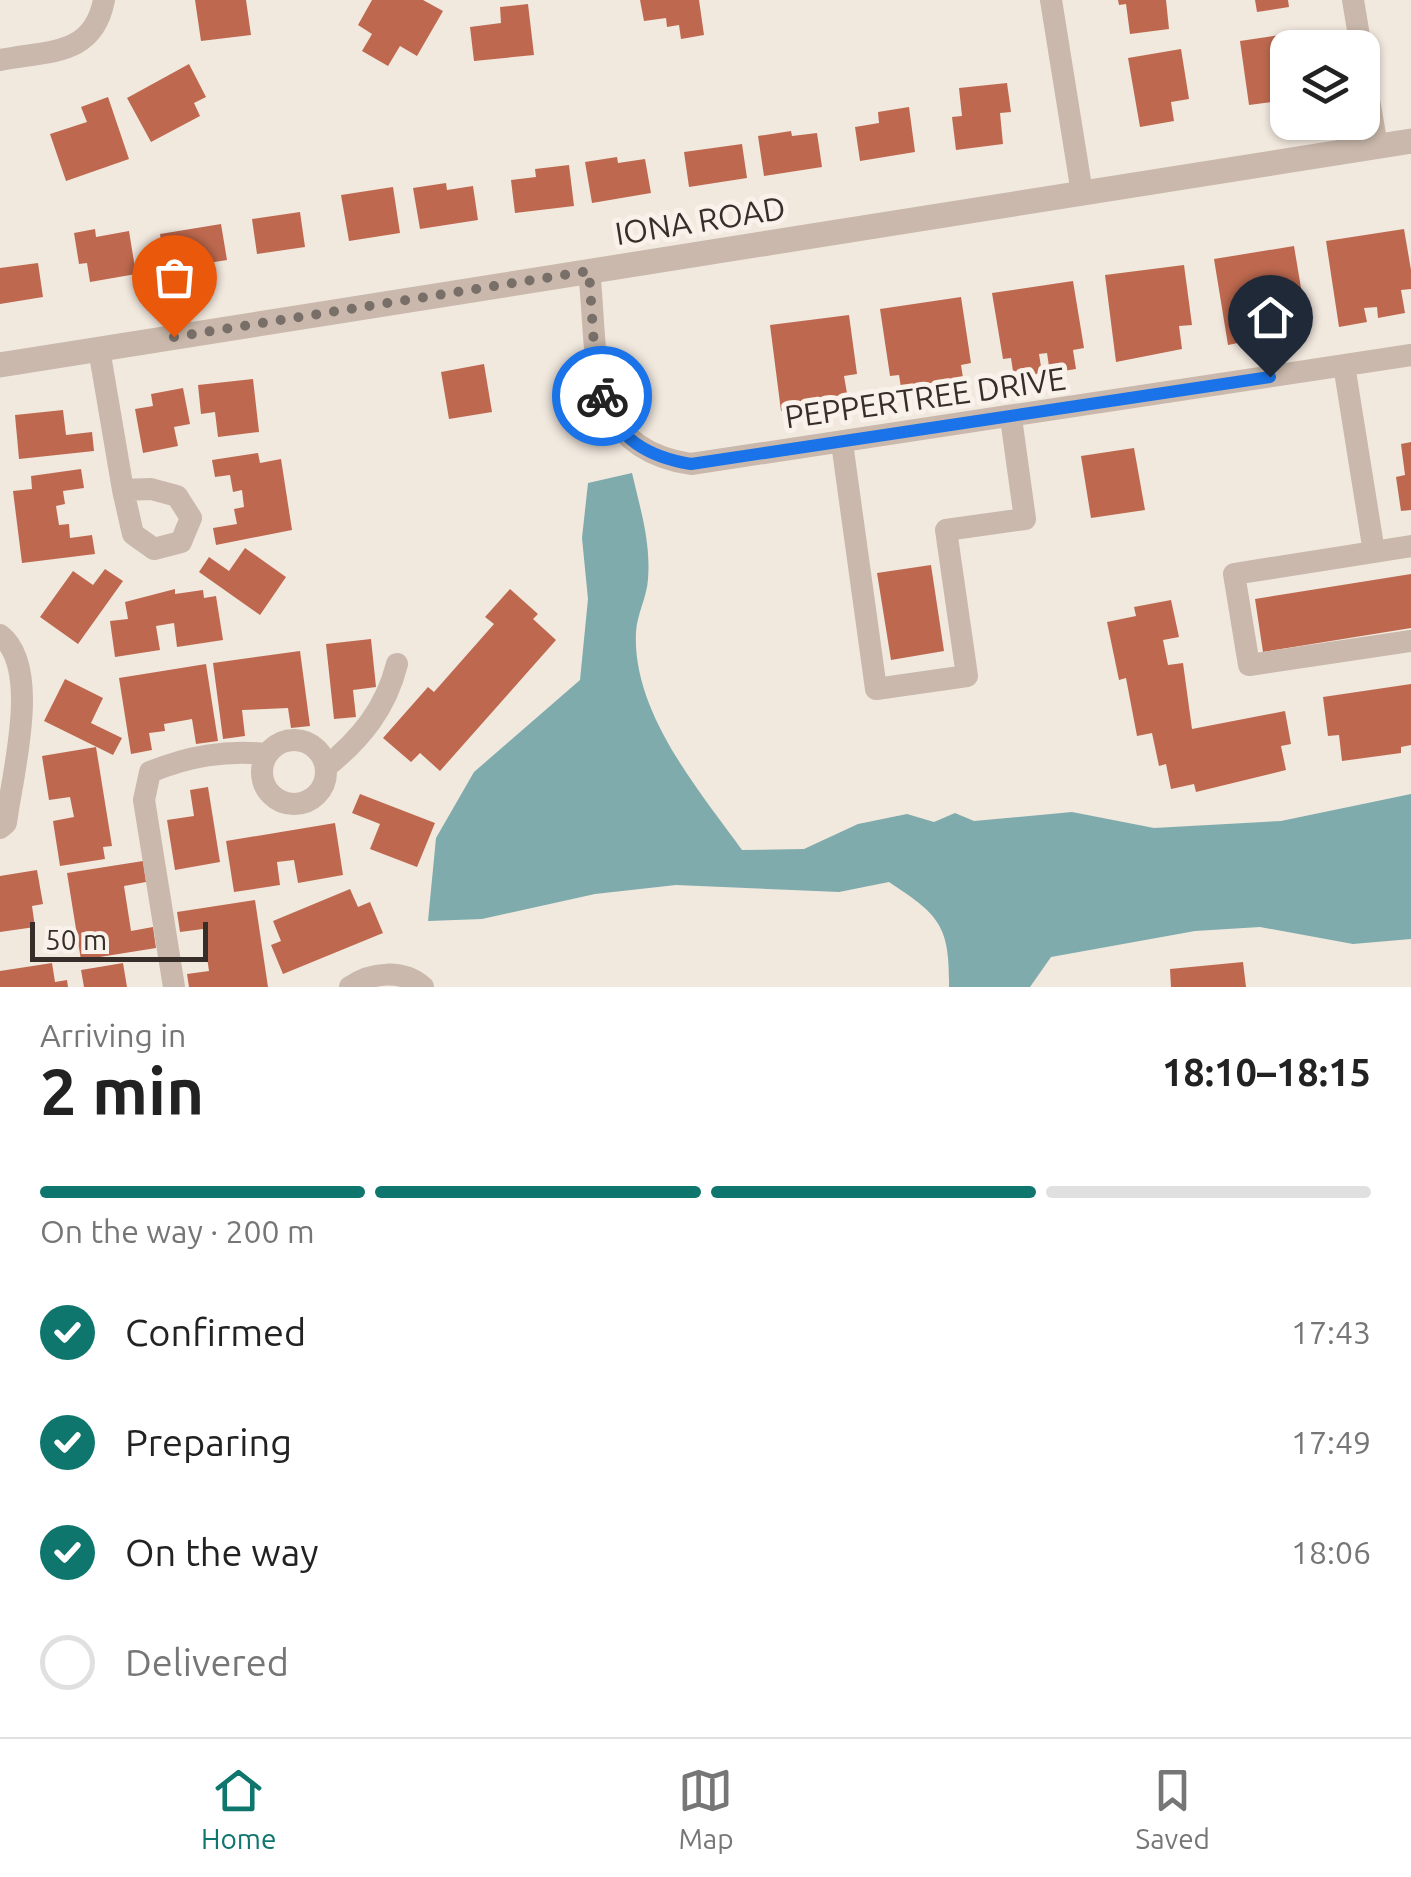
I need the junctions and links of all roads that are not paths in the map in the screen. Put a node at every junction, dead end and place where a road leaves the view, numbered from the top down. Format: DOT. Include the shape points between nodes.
graph roads {
  1 [pos="104,0"];
  2 [pos="1051,0"];
  3 [pos="1353,0"];
  4 [pos="1357,30"];
  5 [pos="0,60"];
  6 [pos="1375,140"];
  7 [pos="1411,141"];
  8 [pos="1376,146"];
  9 [pos="1082,193"];
  10 [pos="589,271"];
  11 [pos="99,349"];
  12 [pos="1411,354"];
  13 [pos="0,365"];
  14 [pos="1344,365"];
  15 [pos="1011,418"];
  16 [pos="842,443"];
  17 [pos="124,490"];
  18 [pos="1411,546"];
  19 [pos="1374,552"];
  20 [pos="0,635"];
  21 [pos="1411,641"];
  22 [pos="397,664"];
  23 [pos="266,754"];
  24 [pos="326,767"];
  25 [pos="0,828"];
  26 [pos="174,987"];
  27 [pos="350,987"];
  28 [pos="423,987"];
  1 -- 5 [label="street" via="99,27 77,45"];
  2 -- 9 [label="street"];
  3 -- 4 [label="street"];
  6 -- 8 [label="street"];
  7 -- 8 [label="street, IONA ROAD"];
  8 -- 9 [label="street, IONA ROAD"];
  9 -- 10 [label="street, IONA ROAD"];
  10 -- 11 [label="street, IONA ROAD"];
  10 -- 16 [label="street, PEPPERTREE DRIVE" via="596,376 608,413 634,445 660,459 691,464"];
  11 -- 13 [label="street, IONA ROAD"];
  11 -- 17 [label="street"];
  12 -- 14 [label="street, PEPPERTREE DRIVE"];
  14 -- 15 [label="street, PEPPERTREE DRIVE"];
  14 -- 19 [label="street"];
  15 -- 16 [label="street, PEPPERTREE DRIVE"];
  15 -- 16 [label="street" via="1024,518 946,530 968,676 894,687 876,689"];
  18 -- 19 [label="street"];
  19 -- 21 [label="street" via="1234,574 1248,665"];
  20 -- 25 [label="street" via="21,661 23,690 6,823"];
  22 -- 24 [label="street" via="390,691 358,742"];
  23 -- 24 [label="street" via="295,739 316,748"];
  23 -- 24 [label="street" via="263,784 286,803 315,796"];
  23 -- 26 [label="street" via="183,758 150,772 144,800"];
  27 -- 28 [label="street" via="388,974"];
}
